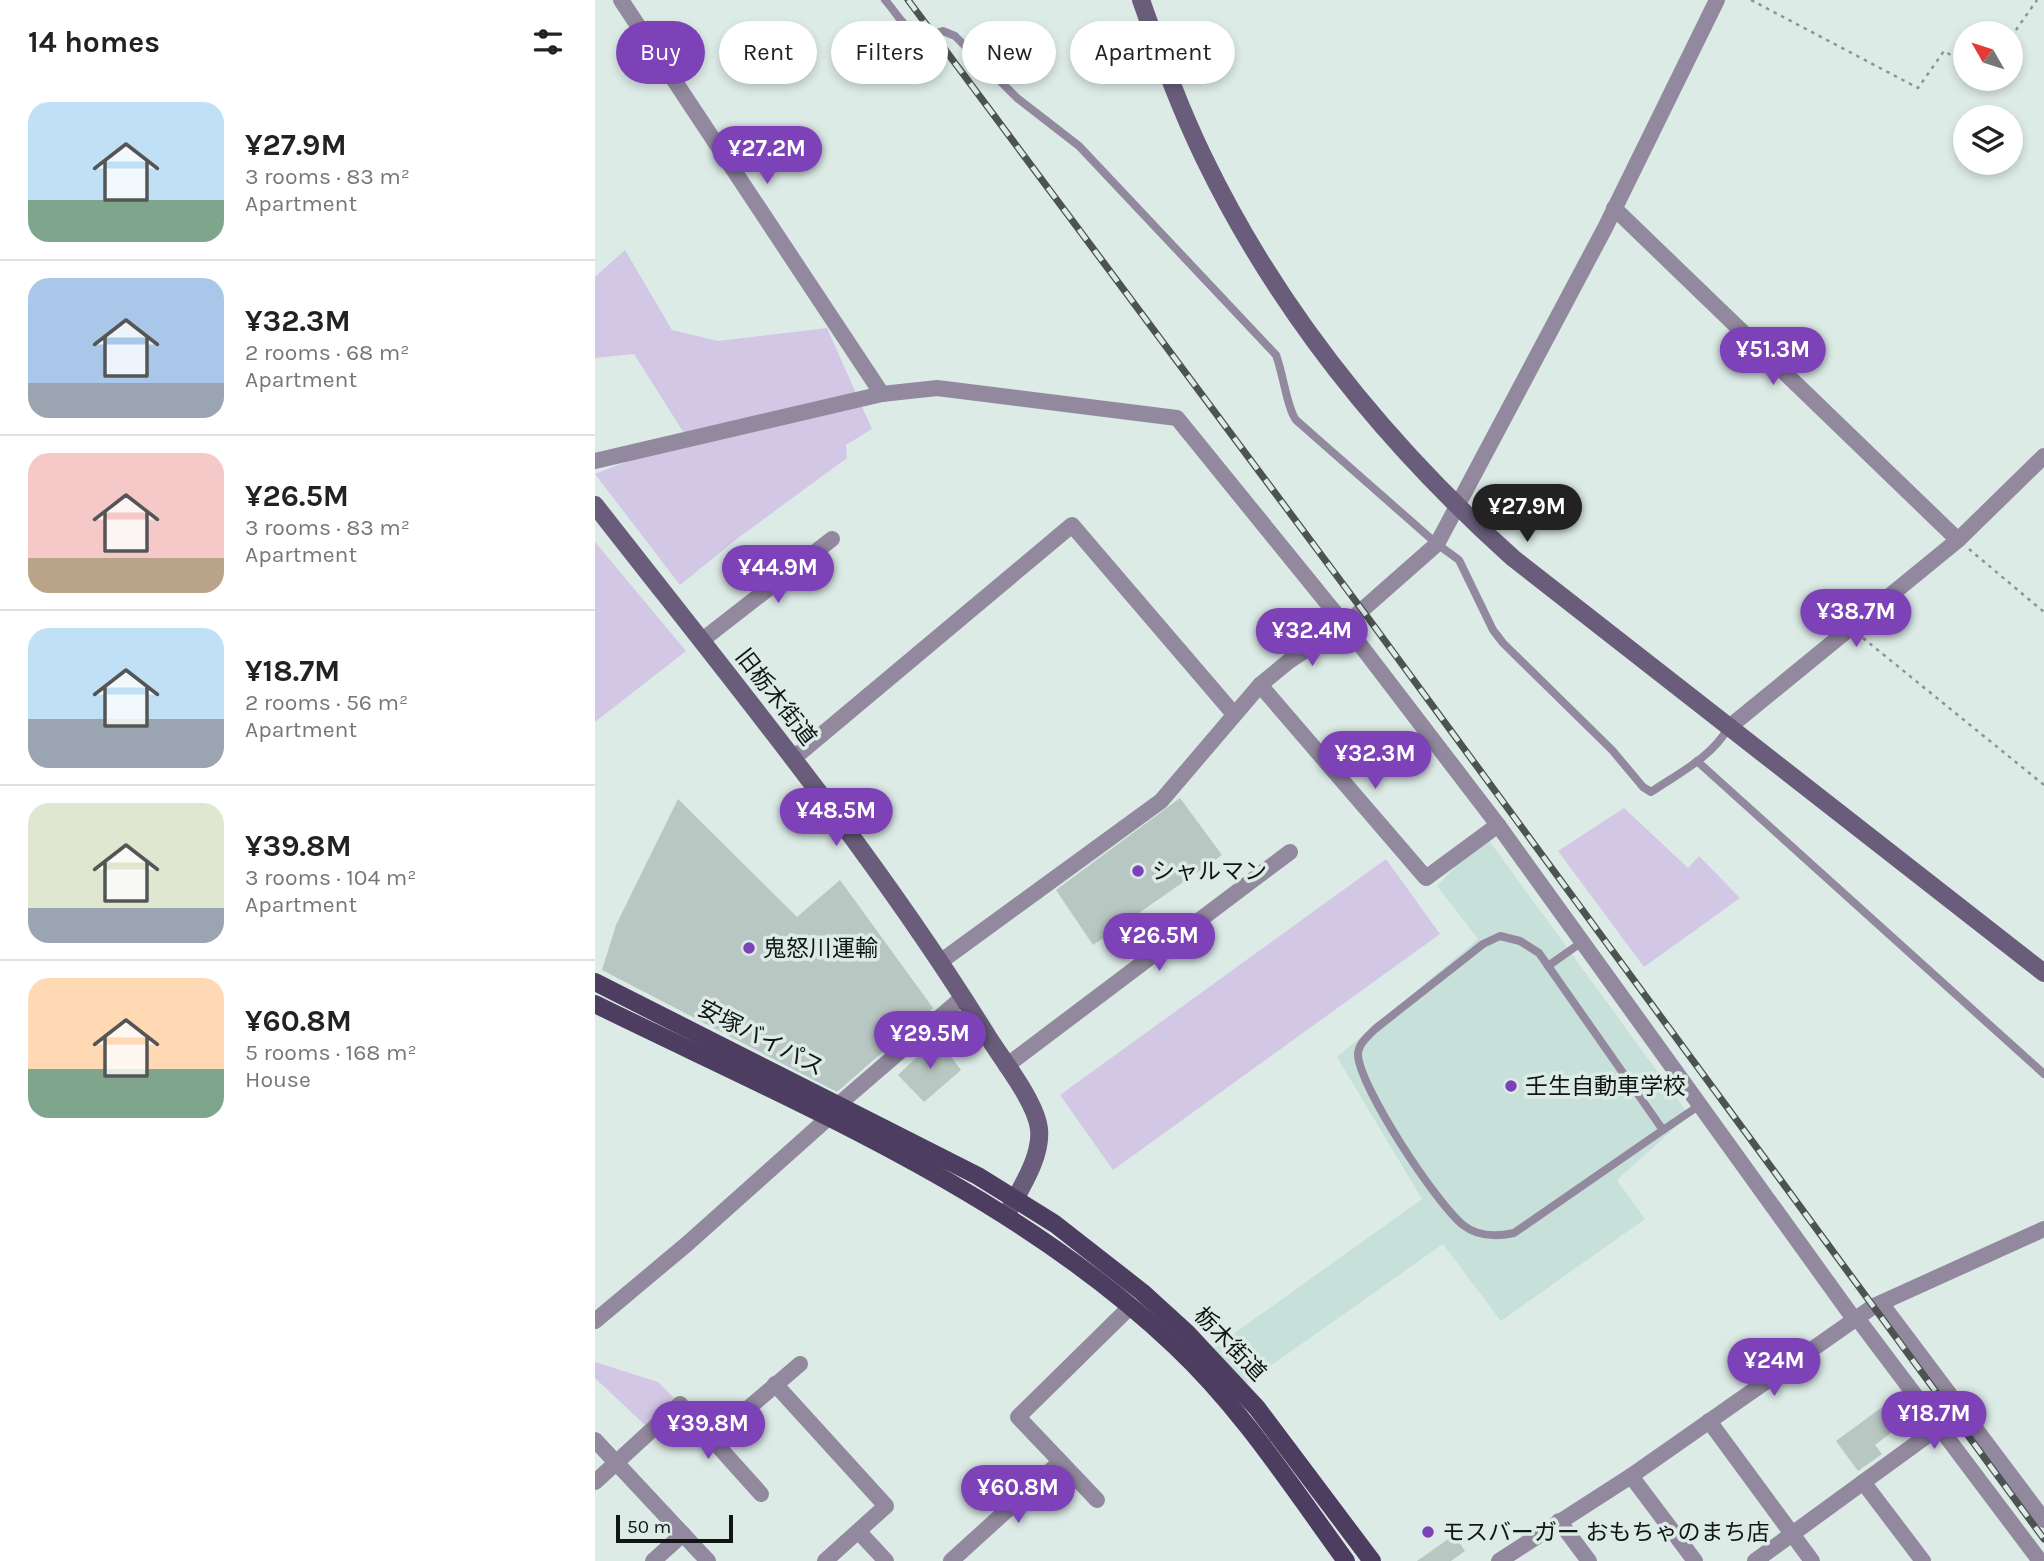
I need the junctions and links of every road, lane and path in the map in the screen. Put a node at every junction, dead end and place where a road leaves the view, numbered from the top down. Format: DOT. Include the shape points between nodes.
graph roads {
  1 [pos="621,0"];
  2 [pos="885,0"];
  3 [pos="1141,0"];
  4 [pos="1751,0"];
  5 [pos="2037,0"];
  6 [pos="1713,2"];
  7 [pos="2022,21"];
  8 [pos="1953,56"];
  9 [pos="1614,208"];
  10 [pos="882,394"];
  11 [pos="2044,456"];
  12 [pos="595,461"];
  13 [pos="595,505"];
  14 [pos="1457,508"];
  15 [pos="832,539"];
  16 [pos="1958,540"];
  17 [pos="1437,544"];
  18 [pos="2044,612"];
  19 [pos="1345,625"];
  20 [pos="1852,629"];
  21 [pos="701,641"];
  22 [pos="1260,685"];
  23 [pos="1233,713"];
  24 [pos="1728,728"];
  25 [pos="792,757"];
  26 [pos="1697,761"];
  27 [pos="2044,785"];
  28 [pos="1498,825"];
  29 [pos="1290,852"];
  30 [pos="1583,942"];
  31 [pos="940,962"];
  32 [pos="1548,966"];
  33 [pos="2044,973"];
  34 [pos="595,982"];
  35 [pos="963,997"];
  36 [pos="595,1004"];
  37 [pos="1006,1066"];
  38 [pos="2044,1074"];
  39 [pos="839,1104"];
  40 [pos="1700,1105"];
  41 [pos="827,1119"];
  42 [pos="1663,1130"];
  43 [pos="1016,1197"];
  44 [pos="1006,1215"];
  45 [pos="2044,1229"];
  46 [pos="1881,1303"];
  47 [pos="1131,1306"];
  48 [pos="1855,1319"];
  49 [pos="595,1321"];
  50 [pos="800,1364"];
  51 [pos="775,1384"];
  52 [pos="1709,1422"];
  53 [pos="1939,1427"];
  54 [pos="712,1438"];
  55 [pos="595,1440"];
  56 [pos="1060,1462"];
  57 [pos="617,1463"];
  58 [pos="1631,1476"];
  59 [pos="595,1482"];
  60 [pos="1863,1482"];
  61 [pos="761,1494"];
  62 [pos="1097,1500"];
  63 [pos="2044,1520"];
  64 [pos="1559,1521"];
  65 [pos="859,1532"];
  66 [pos="683,1534"];
  67 [pos="1792,1534"];
  68 [pos="653,1561"];
  69 [pos="708,1561"];
  70 [pos="825,1561"];
  71 [pos="885,1561"];
  72 [pos="951,1561"];
  73 [pos="1346,1561"];
  74 [pos="1372,1561"];
  75 [pos="1499,1561"];
  76 [pos="1589,1561"];
  77 [pos="1695,1561"];
  78 [pos="1755,1561"];
  79 [pos="1812,1561"];
  80 [pos="1923,1561"];
  81 [pos="2040,1561"];
  1 -- 10 [label="street"];
  2 -- 17 [label="lane" via="914,35 943,30 955,36 1017,98 1079,146 1276,355 1296,420"];
  3 -- 14 [label="street" via="1204,158 1288,307 1379,426"];
  4 -- 8 [label="path" via="1918,88 1944,51"];
  5 -- 7 [label="path"];
  6 -- 9 [label="street"];
  9 -- 14 [label="street"];
  9 -- 16 [label="street"];
  10 -- 12 [label="street"];
  10 -- 19 [label="street" via="937,388 1177,418"];
  11 -- 16 [label="street"];
  13 -- 21 [label="street, 旧栃木街道"];
  14 -- 17 [label="street"];
  14 -- 24 [label="street" via="1513,558"];
  15 -- 21 [label="street"];
  16 -- 18 [label="path"];
  16 -- 20 [label="street"];
  17 -- 19 [label="street"];
  17 -- 26 [label="lane" via="1459,560 1493,630 1643,787 1651,792"];
  19 -- 22 [label="street"];
  19 -- 28 [label="street"];
  20 -- 24 [label="street"];
  20 -- 27 [label="path"];
  21 -- 25 [label="street, 旧栃木街道"];
  22 -- 23 [label="street"];
  22 -- 28 [label="street" via="1426,878"];
  23 -- 25 [label="street" via="1072,524"];
  23 -- 31 [label="street" via="1161,802"];
  24 -- 26 [label="lane" via="1719,743"];
  24 -- 33 [label="street"];
  25 -- 31 [label="street, 旧栃木街道"];
  26 -- 38 [label="lane"];
  28 -- 30 [label="street"];
  29 -- 37 [label="street"];
  30 -- 32 [label="lane"];
  30 -- 40 [label="street"];
  31 -- 35 [label="street, 旧栃木街道"];
  32 -- 42 [label="lane"];
  32 -- 42 [label="lane" via="1539,953 1520,941 1500,936 1483,944 1363,1041 1358,1053 1362,1070 1429,1183 1463,1225 1495,1237 1514,1233"];
  34 -- 39 [label="main road, 安塚バイパス"];
  35 -- 37 [label="street, 旧栃木街道"];
  35 -- 39 [label="street"];
  36 -- 41 [label="main road, 安塚バイパス"];
  37 -- 43 [label="street, 旧栃木街道" via="1039,1128 1035,1155"];
  39 -- 41 [label="street"];
  39 -- 43 [label="main road, 安塚バイパス"];
  40 -- 42 [label="lane"];
  40 -- 48 [label="street"];
  41 -- 44 [label="main road, 安塚バイパス"];
  41 -- 49 [label="street"];
  43 -- 44 [label="street, 旧栃木街道"];
  43 -- 74 [label="main road, 栃木街道" via="1100,1258 1187,1333 1257,1408"];
  44 -- 47 [label="main road, 栃木街道"];
  45 -- 46 [label="street"];
  46 -- 48 [label="street"];
  46 -- 63 [label="street"];
  47 -- 56 [label="street" via="1018,1416"];
  47 -- 73 [label="main road, 栃木街道" via="1231,1405"];
  48 -- 52 [label="street"];
  48 -- 53 [label="street"];
  50 -- 51 [label="street"];
  51 -- 54 [label="street"];
  51 -- 65 [label="street" via="886,1506"];
  52 -- 58 [label="street"];
  52 -- 67 [label="street"];
  53 -- 60 [label="street"];
  53 -- 81 [label="street"];
  54 -- 57 [label="street" via="680,1404"];
  54 -- 61 [label="street"];
  55 -- 57 [label="street"];
  56 -- 62 [label="street"];
  56 -- 72 [label="street"];
  57 -- 59 [label="street"];
  57 -- 66 [label="street"];
  58 -- 64 [label="street"];
  58 -- 77 [label="street"];
  60 -- 67 [label="street"];
  60 -- 80 [label="street"];
  64 -- 75 [label="street"];
  64 -- 76 [label="street"];
  65 -- 70 [label="street"];
  65 -- 71 [label="street"];
  66 -- 68 [label="street"];
  66 -- 69 [label="street"];
  67 -- 78 [label="street"];
  67 -- 79 [label="street"];
}
